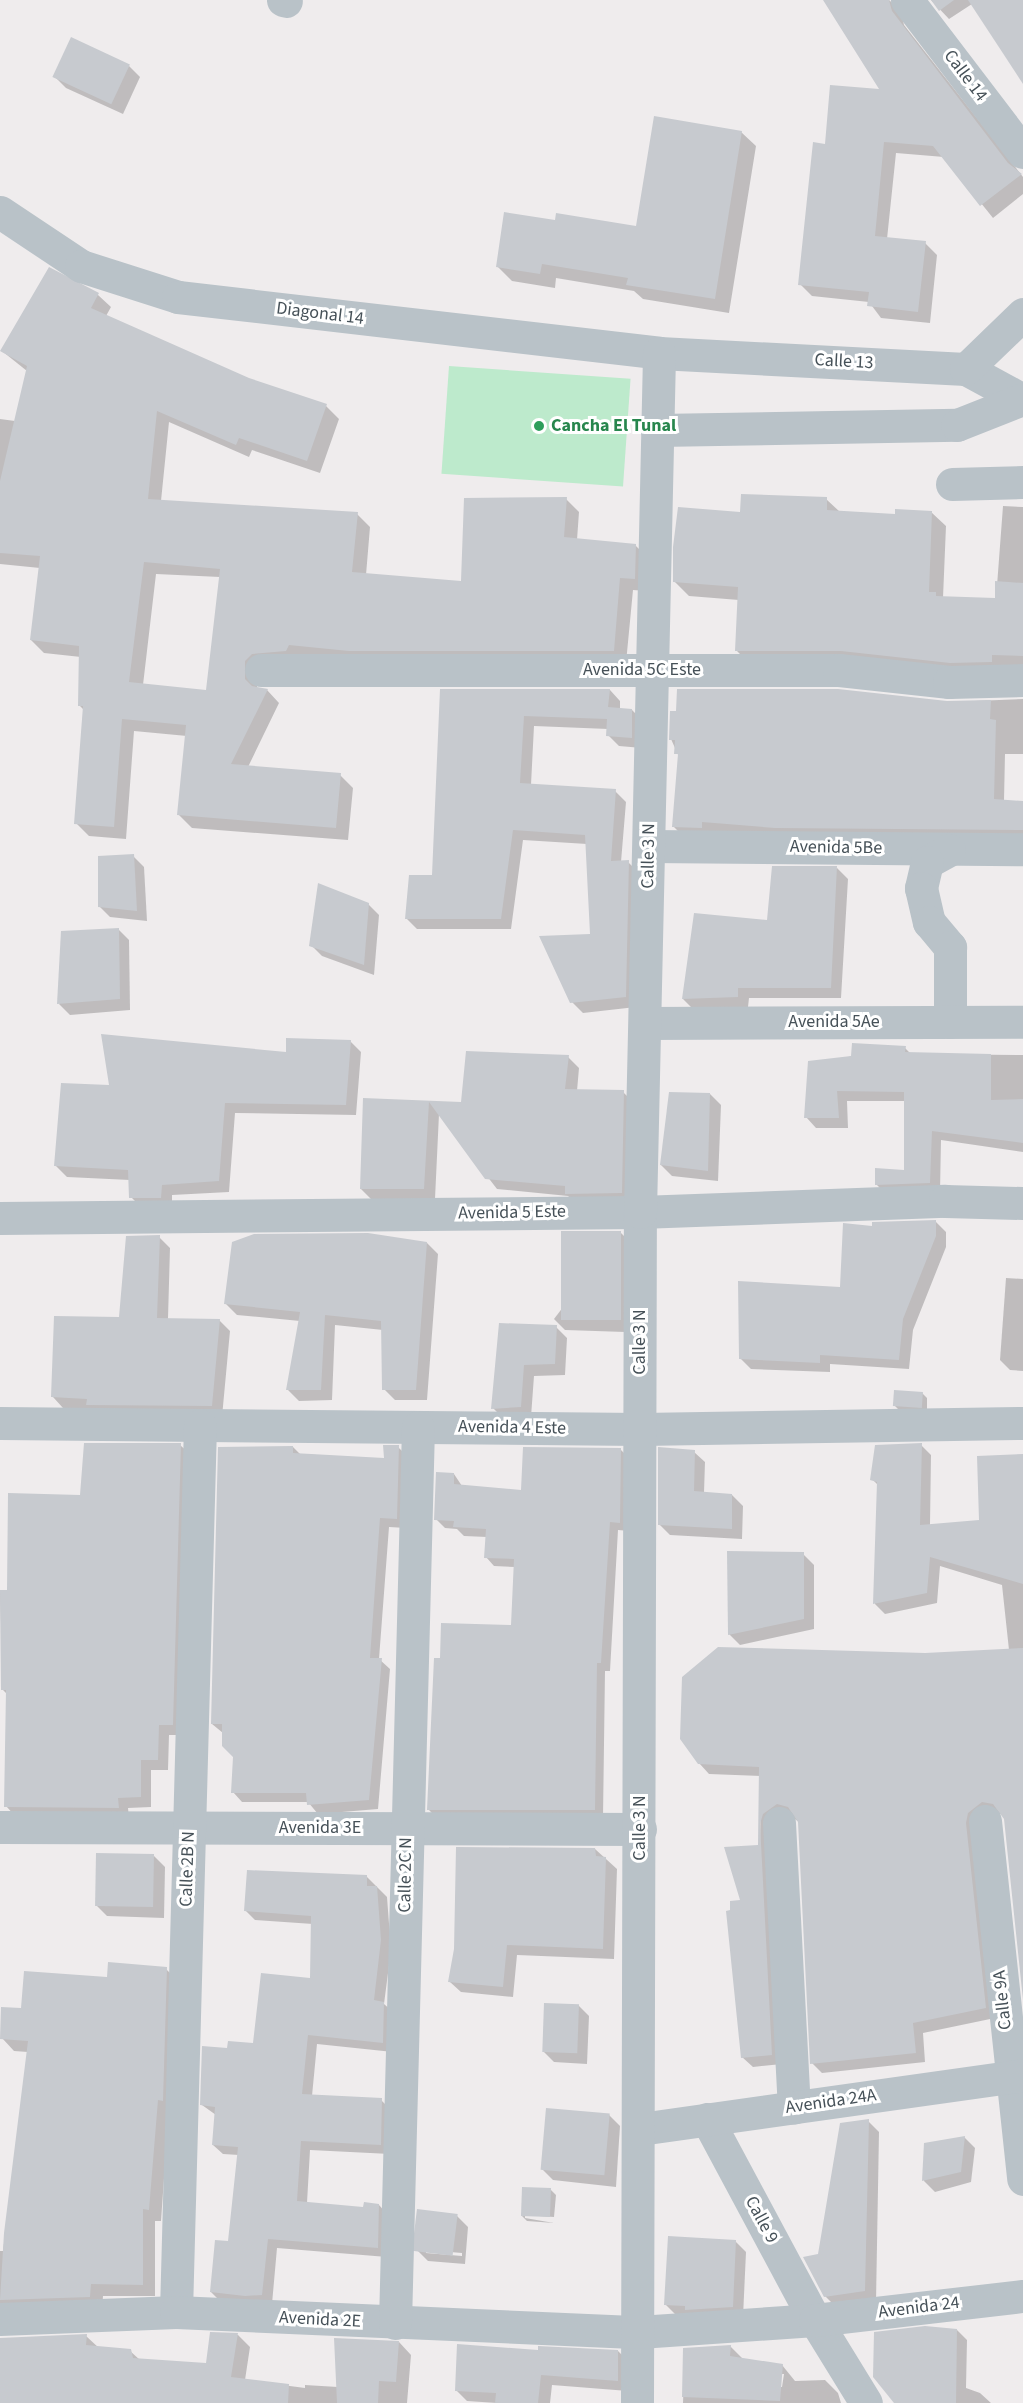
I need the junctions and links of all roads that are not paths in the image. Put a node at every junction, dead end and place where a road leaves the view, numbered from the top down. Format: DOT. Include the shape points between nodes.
graph roads {
  1 [pos="907,0"];
  2 [pos="1023,152"];
  3 [pos="0,212"];
  4 [pos="1023,314"];
  5 [pos="659,353"];
  6 [pos="966,369"];
  7 [pos="1022,400"];
  8 [pos="957,426"];
  9 [pos="657,430"];
  10 [pos="1023,482"];
  11 [pos="952,484"];
  12 [pos="652,669"];
  13 [pos="261,670"];
  14 [pos="1023,680"];
  15 [pos="649,846"];
  16 [pos="949,849"];
  17 [pos="1023,849"];
  18 [pos="950,1022"];
  19 [pos="1023,1022"];
  20 [pos="645,1023"];
  21 [pos="1023,1203"];
  22 [pos="640,1212"];
  23 [pos="0,1218"];
  24 [pos="0,1423"];
  25 [pos="1023,1423"];
  26 [pos="200,1425"];
  27 [pos="418,1427"];
  28 [pos="641,1429"];
  29 [pos="985,1821"];
  30 [pos="779,1823"];
  31 [pos="0,1827"];
  32 [pos="189,1828"];
  33 [pos="407,1828"];
  34 [pos="640,1828"];
  35 [pos="1017,2077"];
  36 [pos="794,2108"];
  37 [pos="707,2119"];
  38 [pos="640,2129"];
  39 [pos="1023,2179"];
  40 [pos="1023,2296"];
  41 [pos="177,2312"];
  42 [pos="0,2319"];
  43 [pos="815,2320"];
  44 [pos="395,2324"];
  45 [pos="639,2332"];
  46 [pos="637,2403"];
  47 [pos="866,2403"];
  1 -- 2 [label="street, Calle 14"];
  3 -- 5 [label="street, Diagonal 14" via="81,266 178,297"];
  4 -- 6 [label="street"];
  5 -- 6 [label="street, Calle 13"];
  5 -- 9 [label="street, Calle 3 N"];
  6 -- 7 [label="street, Calle 13"];
  6 -- 8 [label="street"];
  7 -- 8 [label="street, Calle 13"];
  8 -- 9 [label="street, Calle 13"];
  9 -- 12 [label="street, Calle 3 N"];
  10 -- 11 [label="street"];
  12 -- 13 [label="street, Avenida 5C Este"];
  12 -- 14 [label="street, Avenida 5C Este" via="839,670 949,682"];
  12 -- 15 [label="street, Calle 3 N"];
  15 -- 16 [label="street, Avenida 5Be"];
  15 -- 20 [label="street, Calle 3 N"];
  16 -- 17 [label="street, Avenida 5Be"];
  16 -- 18 [label="street" via="927,862 921,888 929,922 950,947"];
  18 -- 19 [label="street, Avenida 5Ae"];
  18 -- 20 [label="street, Avenida 5Ae"];
  20 -- 22 [label="street, Calle 3 N"];
  21 -- 22 [label="street, Avenida 5 Este" via="945,1201"];
  22 -- 23 [label="street, Avenida 5 Este"];
  22 -- 28 [label="street, Calle 3 N"];
  24 -- 26 [label="street, Avenida 4 Este"];
  25 -- 28 [label="street, Avenida 4 Este"];
  26 -- 27 [label="street, Avenida 4 Este"];
  26 -- 32 [label="street, Calle 2B N"];
  27 -- 28 [label="street, Avenida 4 Este"];
  27 -- 33 [label="street, Calle 2C N"];
  28 -- 34 [label="street, Calle 3 N"];
  29 -- 35 [label="street, Calle 9A"];
  30 -- 36 [label="street"];
  31 -- 32 [label="street, Avenida 3E"];
  32 -- 33 [label="street, Avenida 3E"];
  32 -- 41 [label="street, Calle 2B N"];
  33 -- 34 [label="street, Avenida 3E"];
  33 -- 44 [label="street, Calle 2C N"];
  34 -- 38 [label="street, Calle 3 N"];
  35 -- 36 [label="street, Avenida 24A"];
  35 -- 39 [label="street, Calle 9A"];
  36 -- 37 [label="street, Avenida 24A"];
  37 -- 38 [label="street, Avenida 24A"];
  37 -- 43 [label="street, Calle 9"];
  38 -- 45 [label="street, Calle 3 N"];
  40 -- 43 [label="street, Avenida 24"];
  41 -- 42 [label="street, Avenida 2E"];
  41 -- 44 [label="street, Avenida 2E"];
  43 -- 45 [label="street"];
  43 -- 47 [label="street, Calle 9"];
  44 -- 45 [label="street, Avenida 2E"];
  45 -- 46 [label="street, Calle 3 N"];
}
